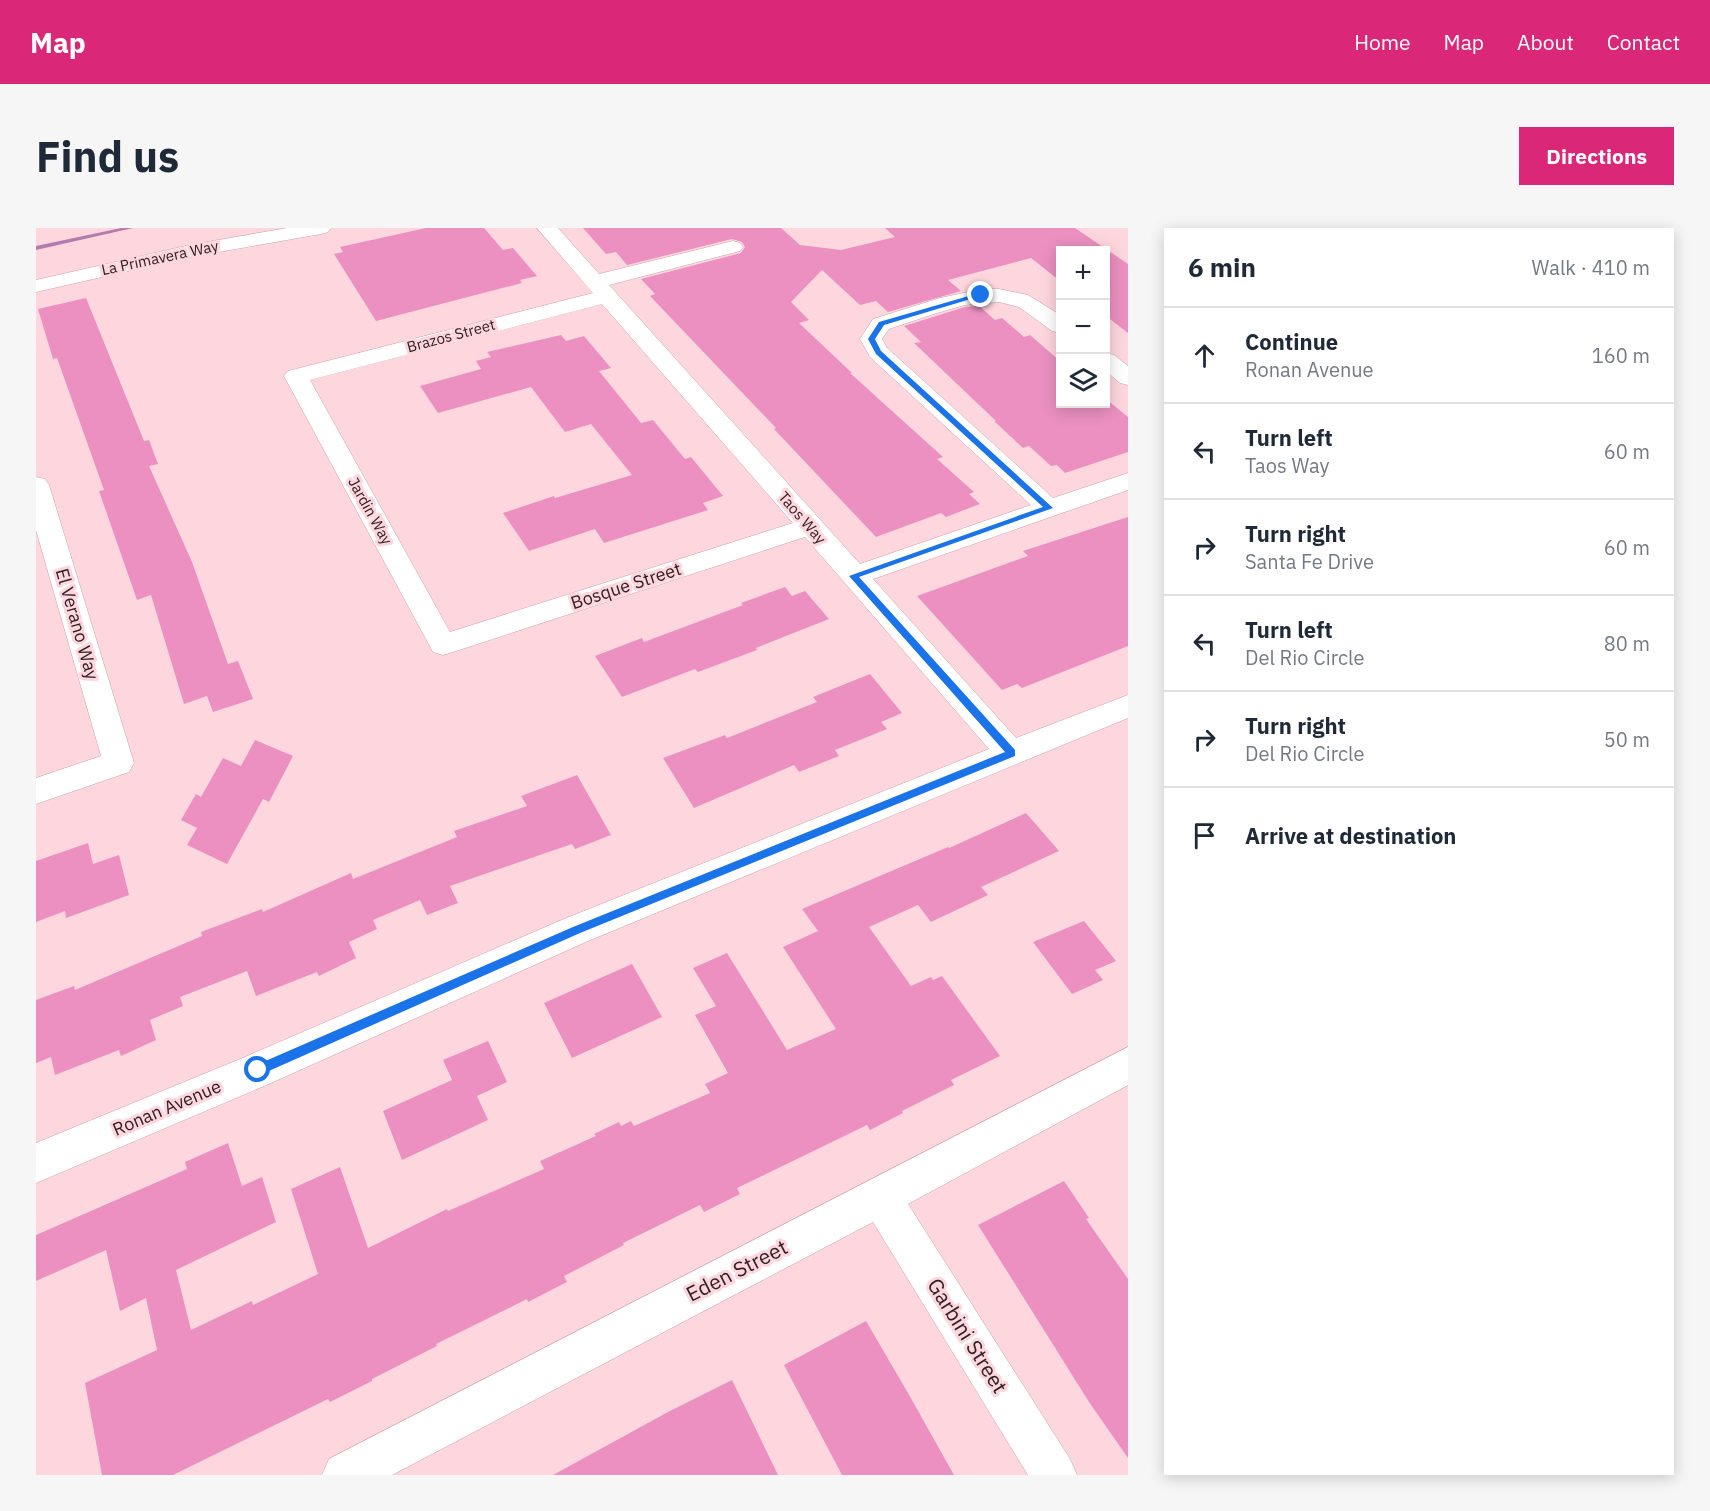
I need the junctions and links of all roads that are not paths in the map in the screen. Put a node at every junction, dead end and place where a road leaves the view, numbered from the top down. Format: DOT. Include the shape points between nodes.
graph roads {
  1 [pos="321,228"];
  2 [pos="547,228"];
  3 [pos="733,247"];
  4 [pos="36,286"];
  5 [pos="600,289"];
  6 [pos="1056,323"];
  7 [pos="1110,363"];
  8 [pos="296,376"];
  9 [pos="1128,378"];
  10 [pos="1128,481"];
  11 [pos="36,485"];
  12 [pos="1049,508"];
  13 [pos="809,527"];
  14 [pos="853,576"];
  15 [pos="443,645"];
  16 [pos="1128,706"];
  17 [pos="1011,753"];
  18 [pos="36,791"];
  19 [pos="1128,1065"];
  20 [pos="36,1163"];
  21 [pos="880,1197"];
  22 [pos="345,1475"];
  23 [pos="1054,1475"];
  1 -- 4 [label="street, La Primavera Way" via="190,251"];
  2 -- 5 [label="street, Taos Way"];
  3 -- 5 [label="street"];
  5 -- 8 [label="street, Brazos Street"];
  5 -- 13 [label="street, Taos Way"];
  6 -- 12 [label="street" via="1026,302 981,295 881,324 871,339 878,352"];
  7 -- 9 [label="street"];
  8 -- 15 [label="street, Jardin Way"];
  10 -- 12 [label="street"];
  11 -- 18 [label="street, El Verano Way" via="118,763"];
  12 -- 14 [label="street"];
  13 -- 14 [label="street, Taos Way"];
  13 -- 15 [label="street, Bosque Street"];
  14 -- 17 [label="street, Taos Way"];
  16 -- 17 [label="street, Ronan Avenue"];
  17 -- 20 [label="street, Ronan Avenue" via="576,930"];
  19 -- 21 [label="street, Eden Street"];
  21 -- 22 [label="street, Eden Street"];
  21 -- 23 [label="street, Garbini Street"];
}
